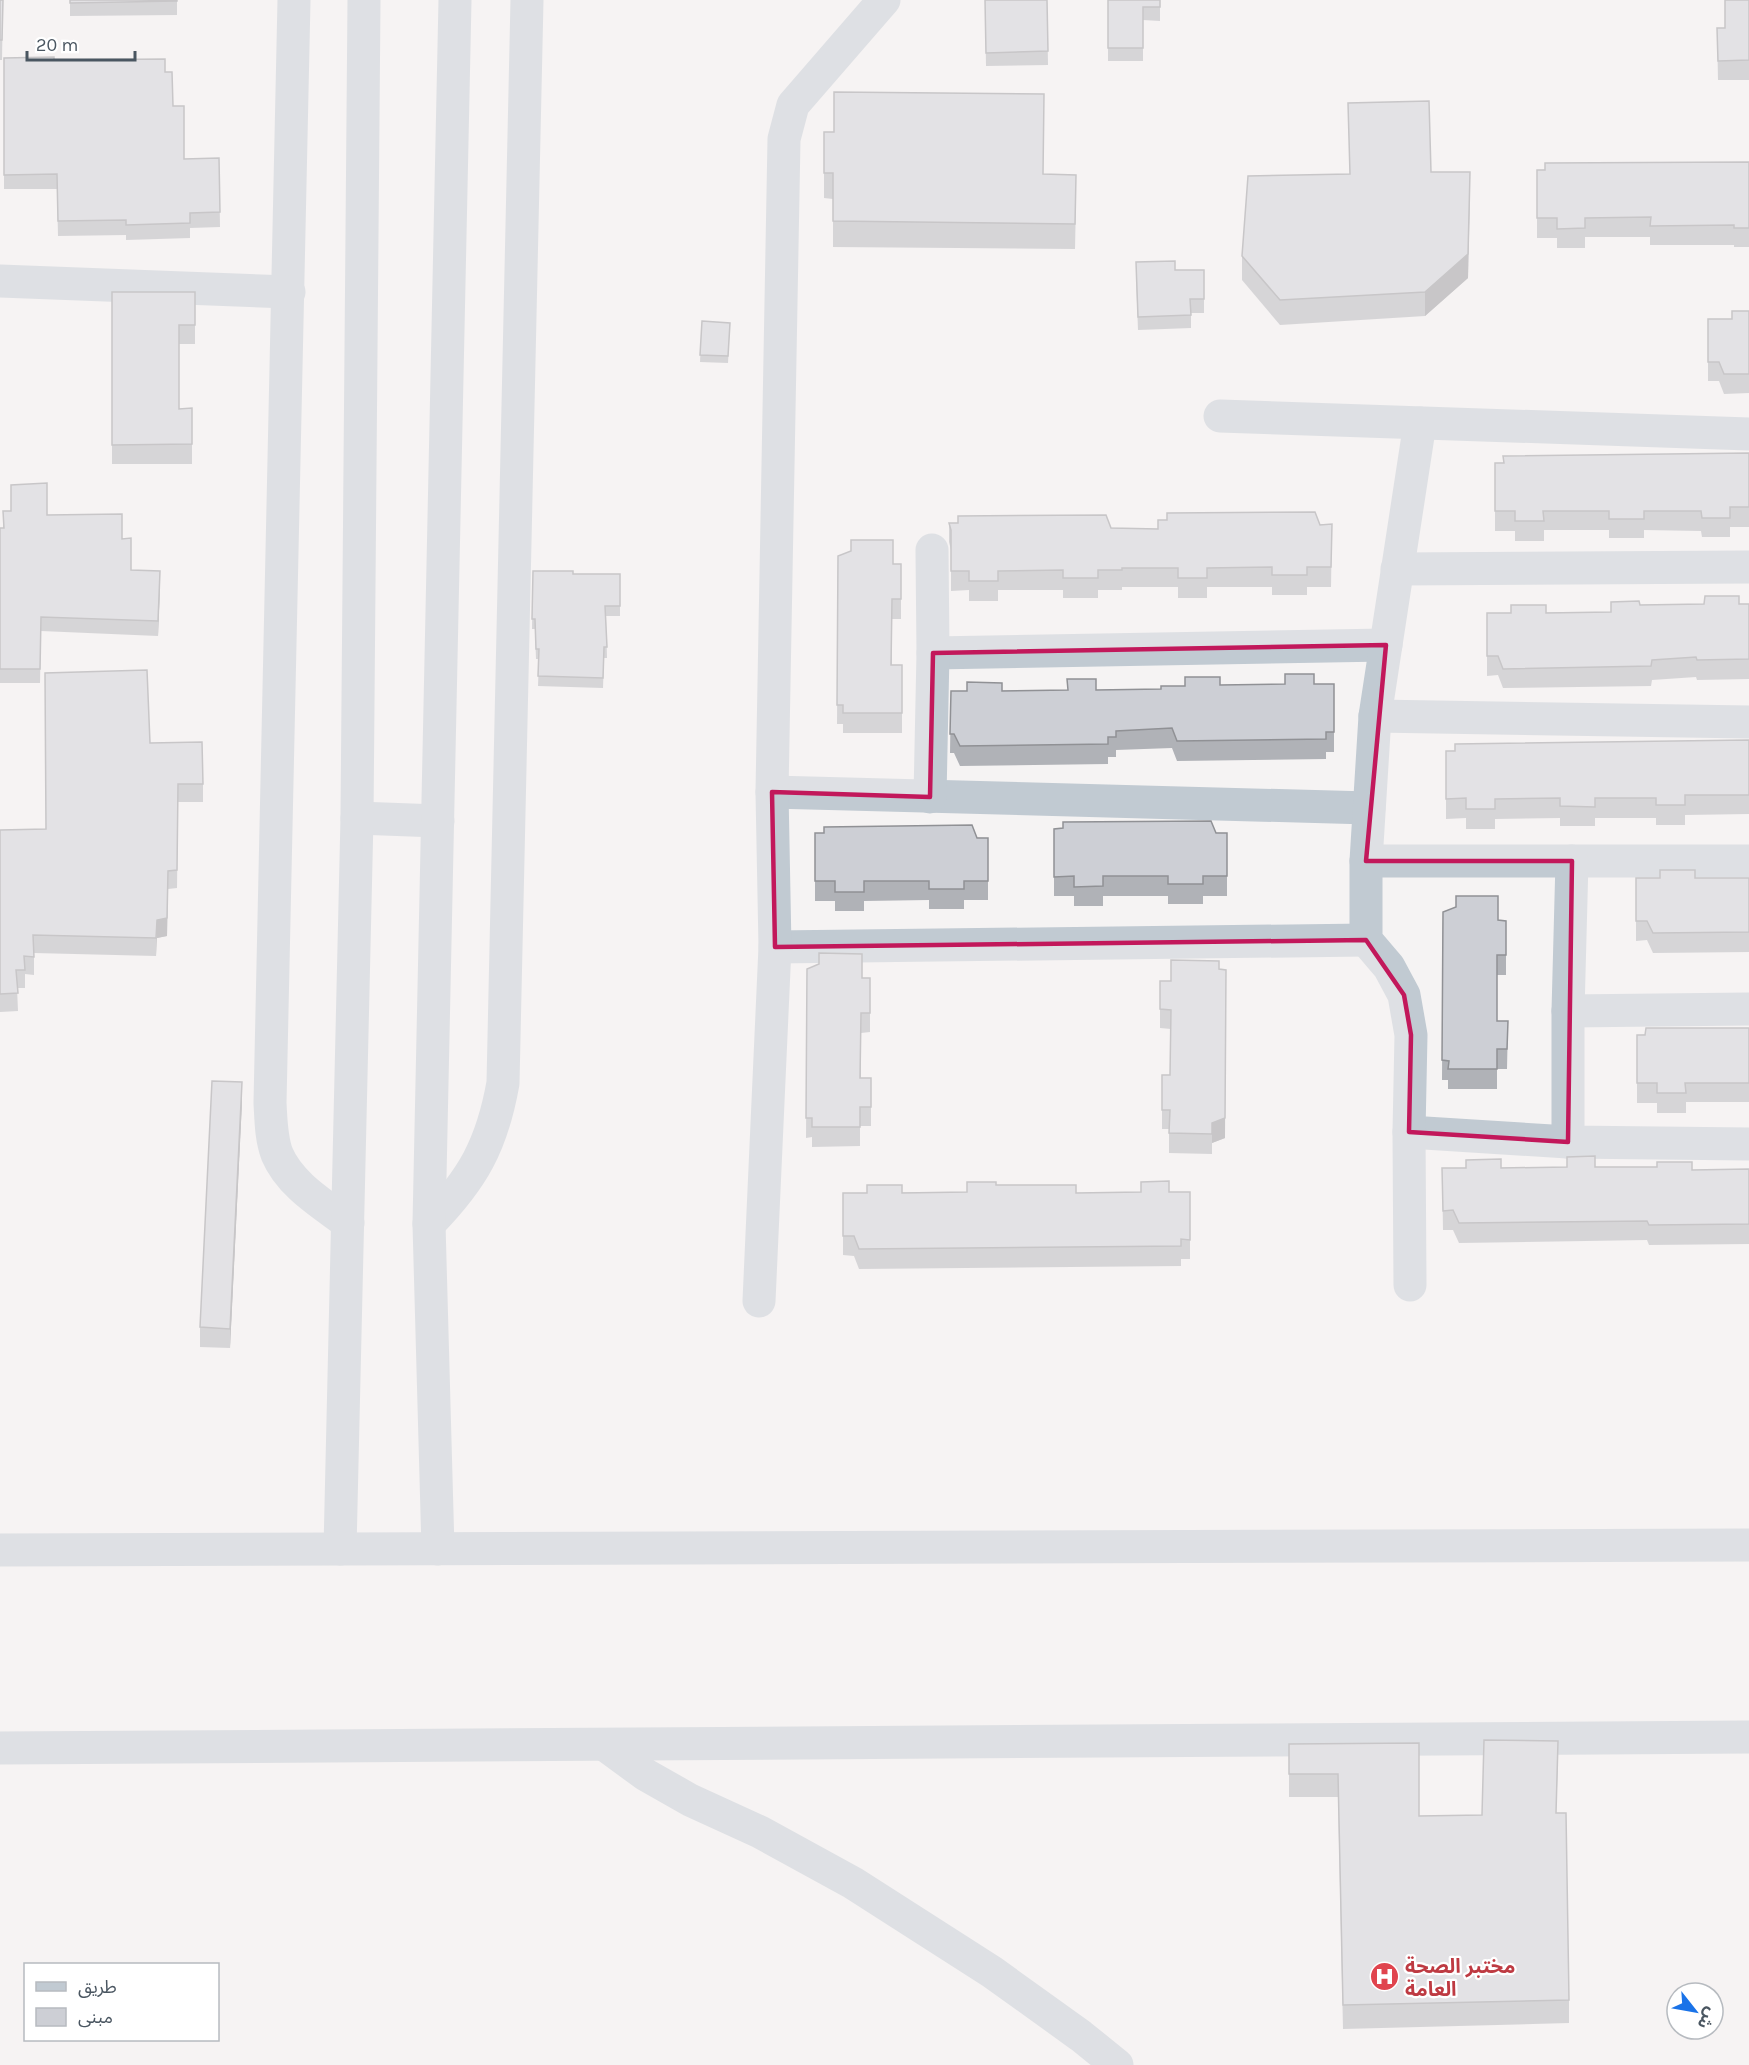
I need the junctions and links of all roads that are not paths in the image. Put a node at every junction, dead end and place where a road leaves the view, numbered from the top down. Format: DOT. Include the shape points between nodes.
graph roads {
  1 [pos="294,0"];
  2 [pos="364,0"];
  3 [pos="455,0"];
  4 [pos="527,0"];
  5 [pos="884,0"];
  6 [pos="0,281"];
  7 [pos="289,292"];
  8 [pos="1220,416"];
  9 [pos="1420,423"];
  10 [pos="1749,434"];
  11 [pos="932,550"];
  12 [pos="1749,567"];
  13 [pos="1397,569"];
  14 [pos="1386,645"];
  15 [pos="933,652"];
  16 [pos="1375,716"];
  17 [pos="1749,722"];
  18 [pos="772,792"];
  19 [pos="930,797"];
  20 [pos="1369,808"];
  21 [pos="357,818"];
  22 [pos="438,821"];
  23 [pos="1366,861"];
  24 [pos="1572,861"];
  25 [pos="1749,861"];
  26 [pos="1366,940"];
  27 [pos="775,947"];
  28 [pos="1749,1009"];
  29 [pos="1568,1011"];
  30 [pos="1409,1132"];
  31 [pos="1568,1142"];
  32 [pos="1749,1144"];
  33 [pos="348,1223"];
  34 [pos="429,1224"];
  35 [pos="1410,1285"];
  36 [pos="759,1301"];
  37 [pos="1749,1545"];
  38 [pos="340,1549"];
  39 [pos="438,1549"];
  40 [pos="0,1550"];
  41 [pos="1749,1737"];
  42 [pos="605,1745"];
  43 [pos="0,1748"];
  44 [pos="1117,2065"];
  1 -- 7 [label="street"];
  2 -- 21 [label="street"];
  3 -- 22 [label="street"];
  4 -- 34 [label="street" via="503,1083 488,1143 472,1173"];
  5 -- 18 [label="street" via="793,105 784,139"];
  6 -- 7 [label="street"];
  7 -- 33 [label="street" via="271,1131 277,1154 290,1175"];
  8 -- 9 [label="street"];
  9 -- 10 [label="street"];
  9 -- 13 [label="street"];
  11 -- 15 [label="street"];
  12 -- 13 [label="street"];
  13 -- 14 [label="street"];
  14 -- 15 [label="street"];
  14 -- 16 [label="street"];
  15 -- 19 [label="street"];
  16 -- 17 [label="street"];
  16 -- 20 [label="street"];
  18 -- 19 [label="street"];
  18 -- 27 [label="street"];
  19 -- 20 [label="street"];
  20 -- 23 [label="street"];
  21 -- 22 [label="street"];
  21 -- 33 [label="street"];
  22 -- 34 [label="street"];
  23 -- 24 [label="street"];
  23 -- 26 [label="street"];
  24 -- 25 [label="street"];
  24 -- 29 [label="street"];
  26 -- 27 [label="street"];
  26 -- 30 [label="street" via="1389,967 1404,995 1411,1035"];
  27 -- 36 [label="street"];
  28 -- 29 [label="street"];
  29 -- 31 [label="street"];
  30 -- 31 [label="street"];
  30 -- 35 [label="street"];
  31 -- 32 [label="street"];
  33 -- 38 [label="street"];
  34 -- 39 [label="street"];
  37 -- 39 [label="street"];
  38 -- 39 [label="street"];
  38 -- 40 [label="street"];
  41 -- 42 [label="street"];
  42 -- 43 [label="street"];
  42 -- 44 [label="street" via="690,1800 760,1832 853,1883 992,1972"];
}
